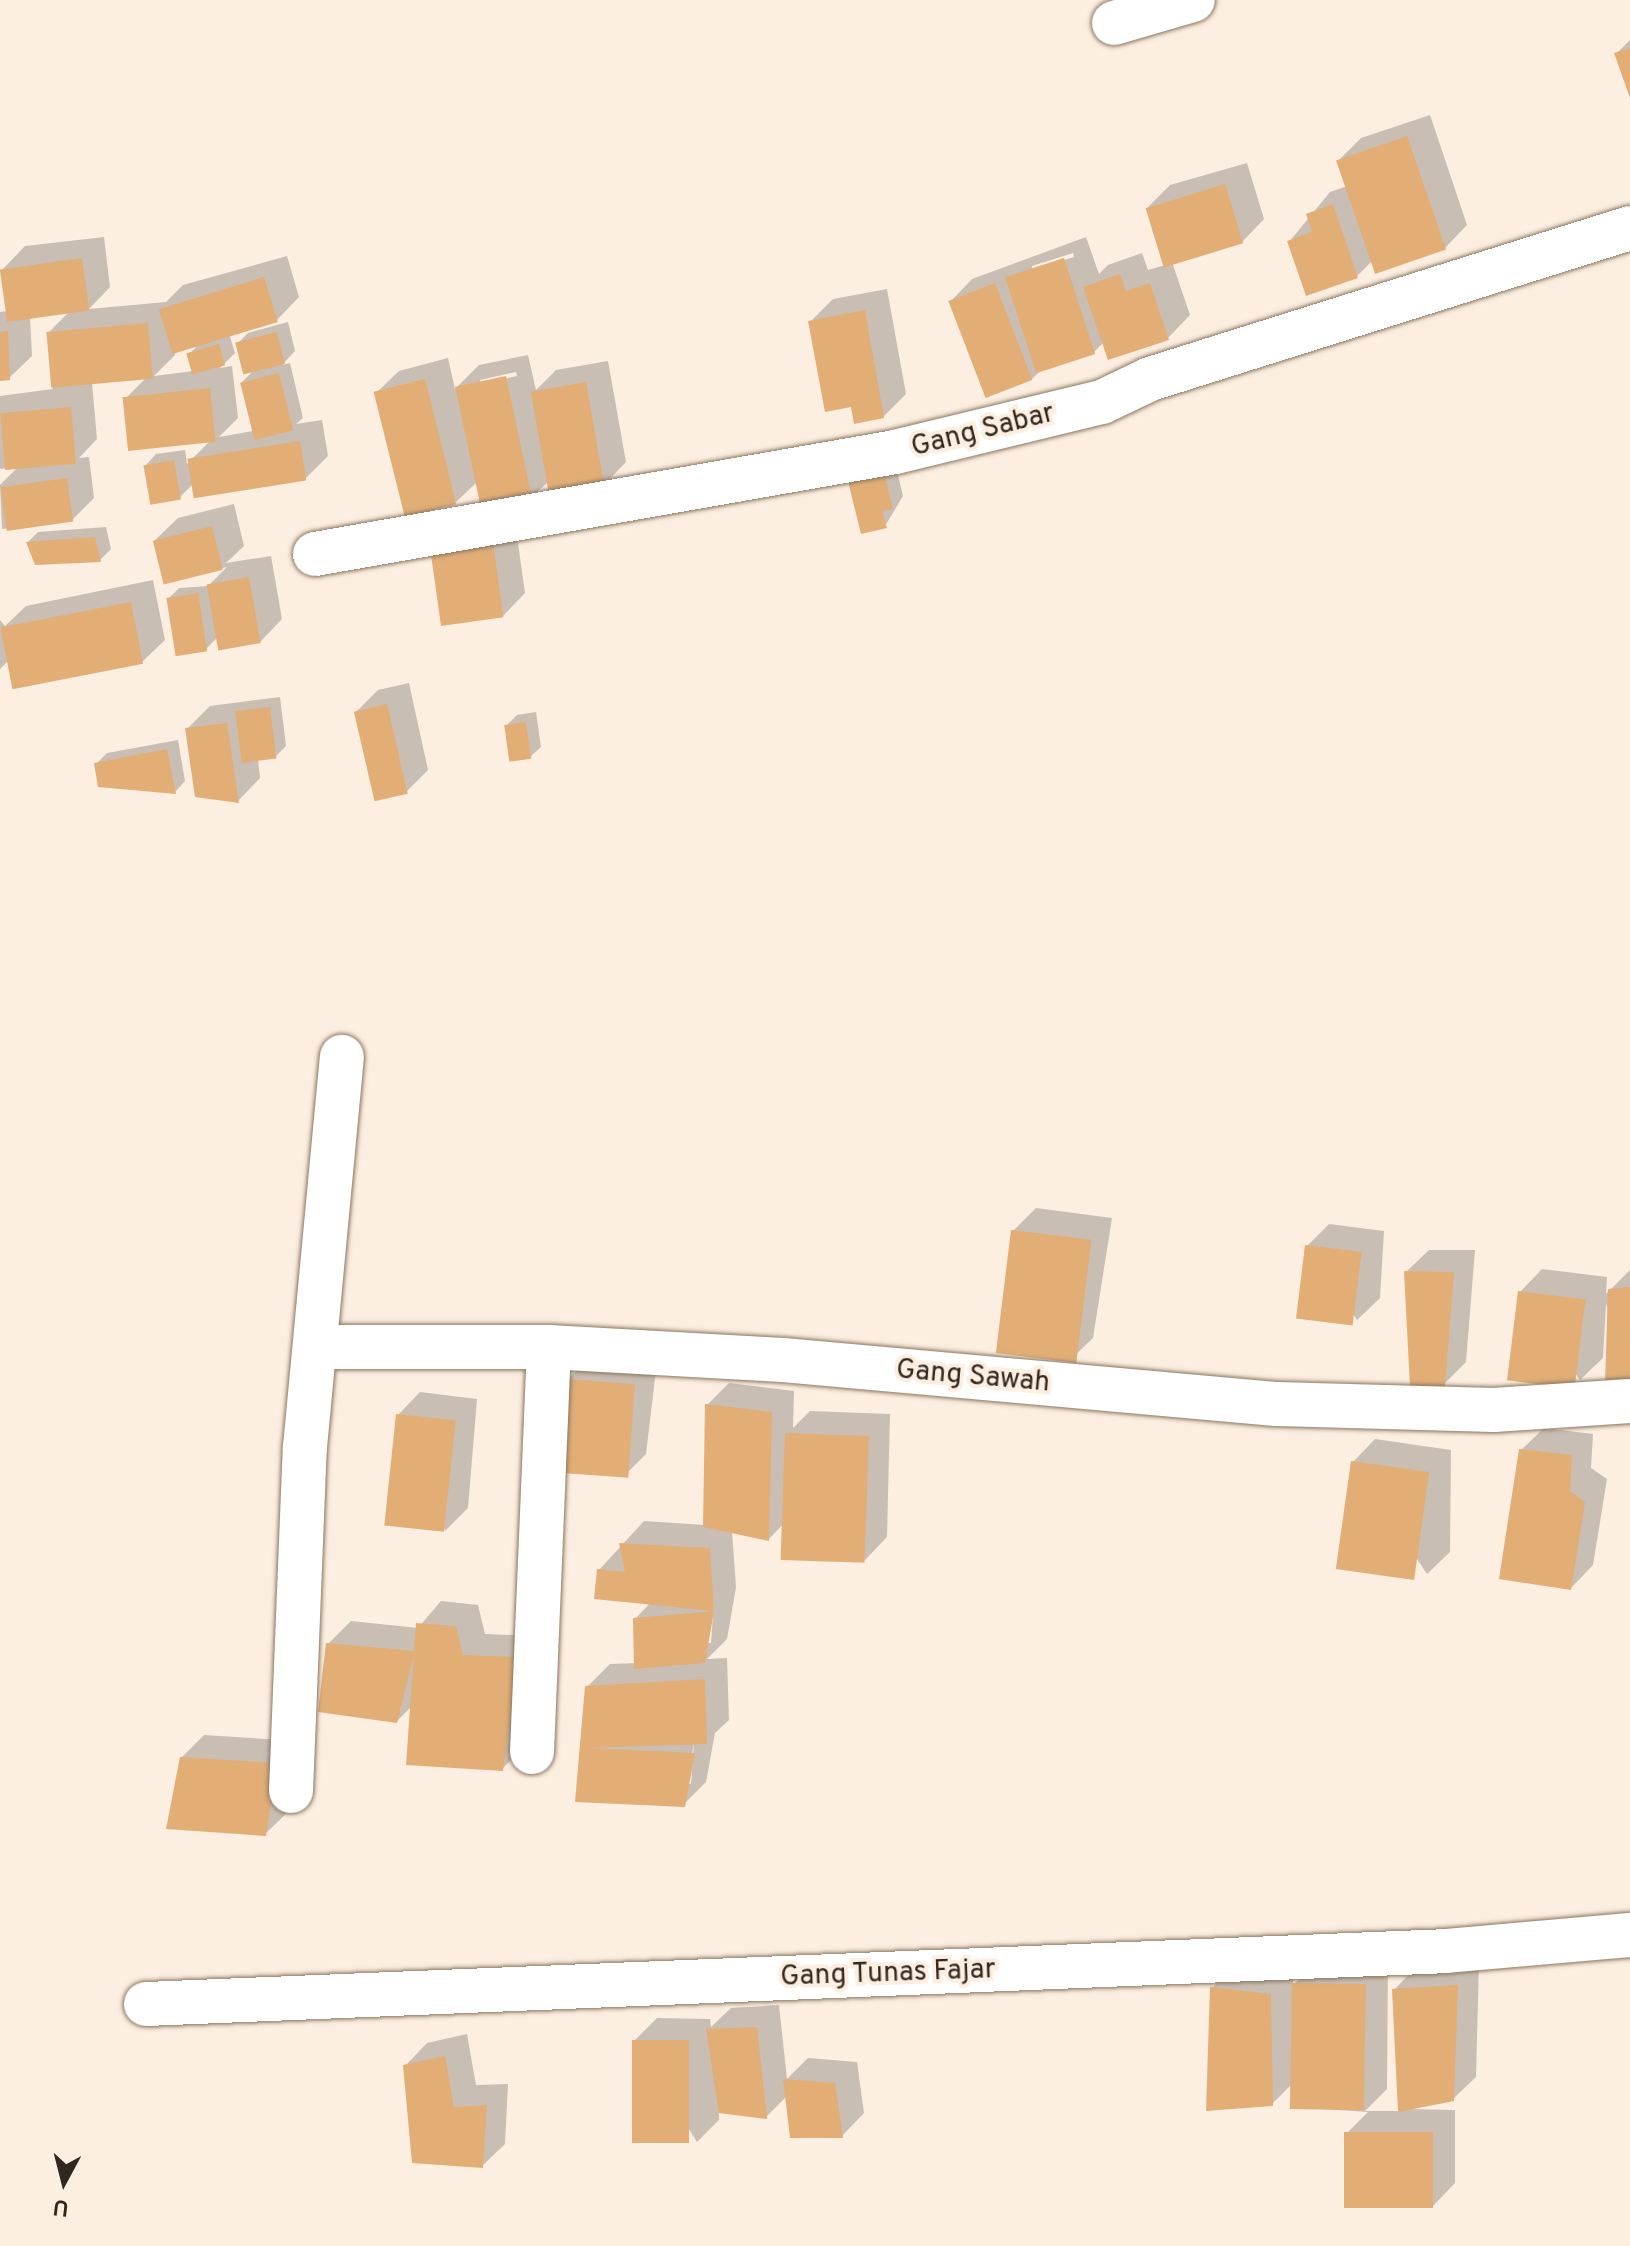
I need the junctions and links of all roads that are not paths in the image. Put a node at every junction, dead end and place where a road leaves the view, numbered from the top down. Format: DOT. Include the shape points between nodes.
graph roads {
  1 [pos="1193,0"];
  2 [pos="1114,23"];
  3 [pos="1630,228"];
  4 [pos="315,554"];
  5 [pos="342,1057"];
  6 [pos="316,1347"];
  7 [pos="549,1347"];
  8 [pos="1630,1401"];
  9 [pos="532,1752"];
  10 [pos="291,1791"];
  11 [pos="1630,1935"];
  12 [pos="146,2004"];
  1 -- 2 [label="street"];
  3 -- 4 [label="street, Gang Sabar" via="1150,379 1102,402 895,452"];
  5 -- 6 [label="street"];
  6 -- 7 [label="street, Gang Sawah"];
  6 -- 10 [label="street" via="305,1447"];
  7 -- 8 [label="street, Gang Sawah" via="783,1360 1277,1404 1494,1410"];
  7 -- 9 [label="street"];
  11 -- 12 [label="street, Gang Tunas Fajar" via="1430,1952"];
}
